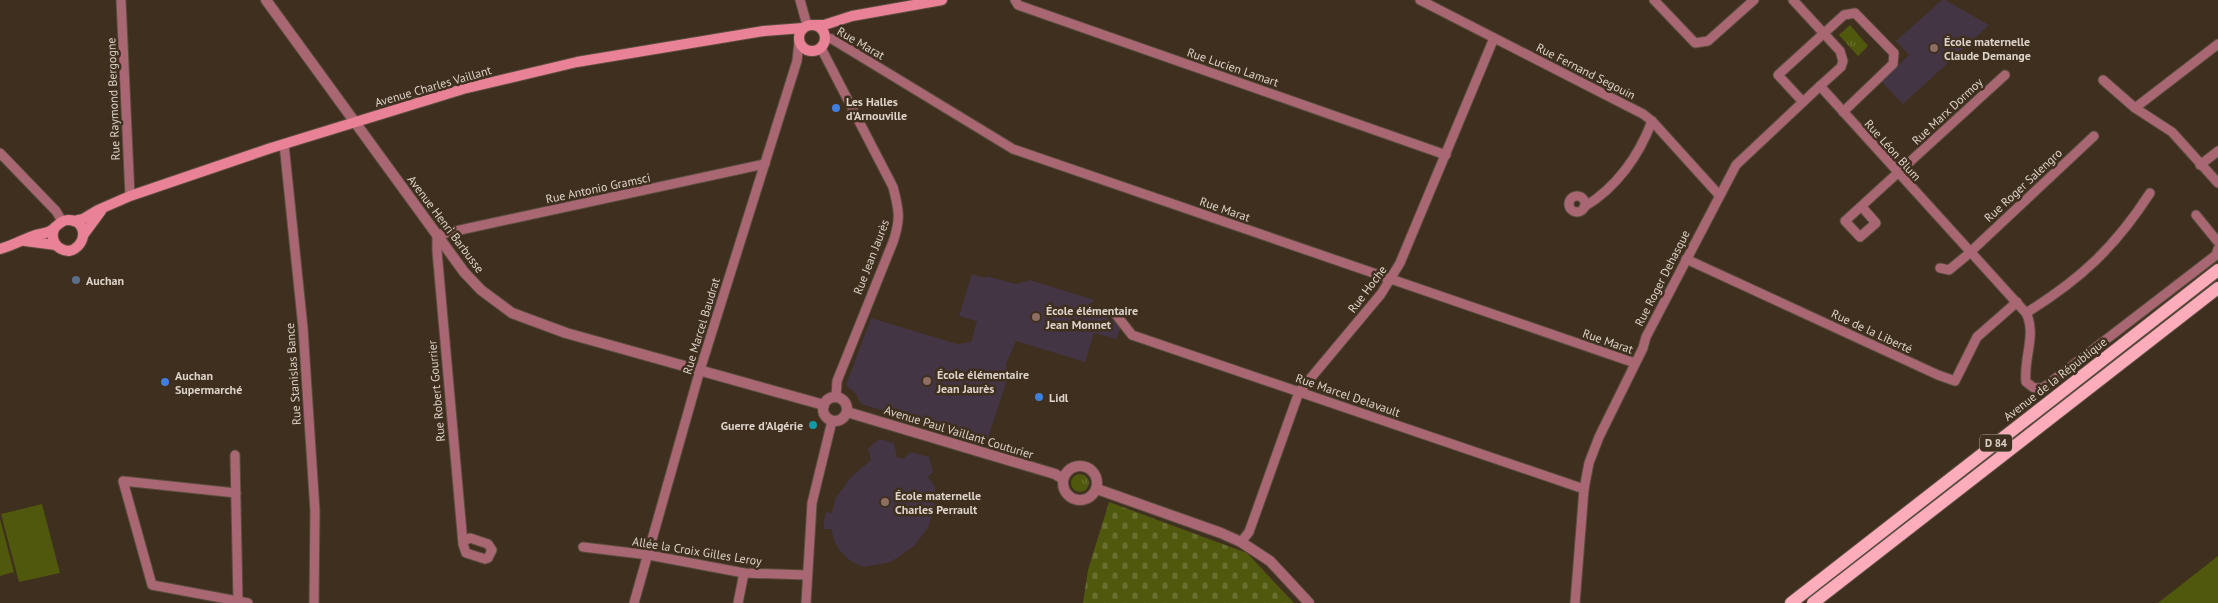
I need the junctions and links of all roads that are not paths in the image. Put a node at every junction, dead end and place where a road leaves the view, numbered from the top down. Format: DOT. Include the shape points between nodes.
graph roads {
  1 [pos="121,0"];
  2 [pos="266,0"];
  3 [pos="800,0"];
  4 [pos="942,0"];
  5 [pos="1014,0"];
  6 [pos="1420,0"];
  7 [pos="1654,0"];
  8 [pos="1754,0"];
  9 [pos="1792,0"];
  10 [pos="809,26"];
  11 [pos="776,30"];
  12 [pos="830,32"];
  13 [pos="1824,33"];
  14 [pos="1494,38"];
  15 [pos="799,42"];
  16 [pos="2218,44"];
  17 [pos="821,48"];
  18 [pos="807,50"];
  19 [pos="798,58"];
  20 [pos="2006,75"];
  21 [pos="2103,80"];
  22 [pos="1820,86"];
  23 [pos="1803,102"];
  24 [pos="2135,108"];
  25 [pos="1843,112"];
  26 [pos="1652,121"];
  27 [pos="353,122"];
  28 [pos="2094,136"];
  29 [pos="284,144"];
  30 [pos="2218,151"];
  31 [pos="0,153"];
  32 [pos="1446,155"];
  33 [pos="765,164"];
  34 [pos="2200,164"];
  35 [pos="1898,174"];
  36 [pos="2218,183"];
  37 [pos="2150,193"];
  38 [pos="1719,195"];
  39 [pos="130,196"];
  40 [pos="107,206"];
  41 [pos="1584,207"];
  42 [pos="1862,207"];
  43 [pos="2196,215"];
  44 [pos="74,221"];
  45 [pos="58,224"];
  46 [pos="84,234"];
  47 [pos="437,236"];
  48 [pos="19,242"];
  49 [pos="2218,242"];
  50 [pos="56,245"];
  51 [pos="1,249"];
  52 [pos="2218,249"];
  53 [pos="1970,253"];
  54 [pos="1686,259"];
  55 [pos="1940,268"];
  56 [pos="2218,270"];
  57 [pos="1392,279"];
  58 [pos="2218,288"];
  59 [pos="2017,302"];
  60 [pos="1114,312"];
  61 [pos="2026,313"];
  62 [pos="1635,363"];
  63 [pos="700,370"];
  64 [pos="1299,392"];
  65 [pos="836,397"];
  66 [pos="824,406"];
  67 [pos="847,412"];
  68 [pos="832,421"];
  69 [pos="235,455"];
  70 [pos="1063,479"];
  71 [pos="1097,489"];
  72 [pos="1584,489"];
  73 [pos="236,493"];
  74 [pos="1241,542"];
  75 [pos="463,544"];
  76 [pos="583,547"];
  77 [pos="649,555"];
  78 [pos="744,573"];
  79 [pos="807,575"];
  80 [pos="238,602"];
  81 [pos="248,603"];
  82 [pos="314,603"];
  83 [pos="634,603"];
  84 [pos="738,603"];
  85 [pos="806,603"];
  86 [pos="1309,603"];
  87 [pos="1575,603"];
  88 [pos="1792,603"];
  89 [pos="1813,603"];
  1 -- 39 [label="street, Rue Raymond Bergogne"];
  2 -- 27 [label="street, Avenue Henri Barbusse"];
  3 -- 10 [label="street"];
  4 -- 12 [label="main road, Avenue Charles Vaillant" via="857,15"];
  5 -- 32 [label="street, Rue Lucien Lamart" via="1018,5"];
  6 -- 14 [label="street, Rue Fernand Segouin"];
  7 -- 8 [label="street" via="1694,43 1708,41"];
  9 -- 13 [label="street"];
  10 -- 11 [label="main road, Avenue Charles Vaillant"];
  10 -- 12 [label="main road"];
  10 -- 12 [label="main road, Avenue Charles Vaillant" via="822,26"];
  10 -- 15 [label="main road" via="799,34"];
  11 -- 15 [label="main road"];
  11 -- 27 [label="main road, Avenue Charles Vaillant" via="546,68 440,95"];
  12 -- 17 [label="main road"];
  12 -- 57 [label="street, Rue Marat" via="1013,149"];
  13 -- 22 [label="street" via="1840,51 1843,61 1841,67"];
  13 -- 23 [label="street" via="1778,75"];
  13 -- 25 [label="street" via="1844,15 1855,13 1894,52 1893,64"];
  14 -- 26 [label="street, Rue Fernand Segouin"];
  14 -- 32 [label="street, Rue Hoche"];
  15 -- 18 [label="main road"];
  15 -- 19 [label="street, Rue Marcel Baudrat"];
  16 -- 24 [label="street"];
  17 -- 18 [label="main road"];
  17 -- 65 [label="street, Rue Jean Jaurès" via="893,187 900,210 899,226 837,381"];
  18 -- 19 [label="street"];
  19 -- 33 [label="street, Rue Marcel Baudrat"];
  20 -- 35 [label="street, Rue Marx Dormoy"];
  21 -- 24 [label="street"];
  22 -- 23 [label="street, Rue Roger Dehasque"];
  22 -- 25 [label="street, Rue Léon Blum"];
  23 -- 38 [label="street, Rue Roger Dehasque" via="1742,158"];
  24 -- 34 [label="street" via="2172,132"];
  25 -- 35 [label="street, Rue Léon Blum"];
  26 -- 38 [label="street, Rue Fernand Segouin"];
  26 -- 41 [label="street" via="1626,171 1594,202"];
  27 -- 29 [label="main road, Avenue Charles Vaillant"];
  27 -- 47 [label="street, Avenue Henri Barbusse"];
  28 -- 53 [label="street, Rue Roger Salengro"];
  29 -- 39 [label="main road, Avenue Charles Vaillant"];
  29 -- 82 [label="street, Rue Stanislas Bance" via="303,328 315,511"];
  30 -- 34 [label="street"];
  31 -- 45 [label="street" via="56,211"];
  32 -- 57 [label="street, Rue Hoche"];
  33 -- 47 [label="street, Rue Antonio Gramsci"];
  33 -- 63 [label="street, Rue Marcel Baudrat"];
  34 -- 36 [label="street"];
  35 -- 42 [label="street, Rue Marx Dormoy"];
  35 -- 53 [label="street, Rue Léon Blum"];
  37 -- 61 [label="street" via="2133,219 2098,260 2058,294"];
  38 -- 54 [label="street, Rue Roger Dehasque"];
  39 -- 40 [label="main road, Avenue Charles Vaillant"];
  40 -- 44 [label="main road, Avenue Charles Vaillant"];
  40 -- 46 [label="main road, Avenue Charles Vaillant"];
  43 -- 49 [label="street"];
  44 -- 45 [label="main road"];
  44 -- 46 [label="main road"];
  45 -- 48 [label="main road" via="50,231"];
  45 -- 50 [label="main road" via="52,237"];
  46 -- 50 [label="main road" via="81,244 73,250 62,250"];
  47 -- 63 [label="street, Avenue Henri Barbusse" via="481,290 512,313 566,333"];
  47 -- 75 [label="street, Rue Robert Gourrier"];
  48 -- 50 [label="main road" via="32,240"];
  48 -- 51 [label="main road"];
  52 -- 61 [label="street" via="2216,255 2043,388 2034,388 2026,382 2031,324"];
  53 -- 55 [label="street, Rue Roger Salengro" via="1949,270"];
  53 -- 59 [label="street, Rue Léon Blum"];
  54 -- 59 [label="street, Rue de la Liberté" via="1955,381 1976,337"];
  54 -- 62 [label="street, Rue Roger Dehasque"];
  56 -- 88 [label="main road, Avenue de la République / D 84"];
  57 -- 62 [label="street, Rue Marat"];
  57 -- 64 [label="street, Rue Hoche"];
  58 -- 89 [label="main road, D 84"];
  59 -- 61 [label="street, Rue Léon Blum"];
  60 -- 64 [label="street, Rue Marcel Delavault" via="1132,334"];
  62 -- 72 [label="street, Rue Roger Dehasque" via="1599,437"];
  63 -- 66 [label="street, Avenue Henri Barbusse"];
  63 -- 77 [label="street, Rue Marcel Baudrat"];
  64 -- 72 [label="street, Rue Marcel Delavault"];
  64 -- 74 [label="street, Rue Hoche" via="1249,532"];
  65 -- 66 [label="street" via="828,399"];
  65 -- 67 [label="street" via="844,400"];
  66 -- 68 [label="street" via="824,413"];
  67 -- 68 [label="street" via="843,419"];
  67 -- 70 [label="street, Avenue Paul Vaillant Couturier" via="1046,471"];
  68 -- 79 [label="street" via="812,503"];
  69 -- 73 [label="street"];
  70 -- 71 [label="street" via="1067,495 1076,500 1086,500"];
  70 -- 71 [label="street" via="1074,467 1086,467 1097,478"];
  71 -- 74 [label="street"];
  72 -- 87 [label="street, Rue Roger Dehasque"];
  73 -- 80 [label="street"];
  73 -- 80 [label="street" via="123,481 152,585"];
  74 -- 86 [label="street" via="1270,561"];
  76 -- 77 [label="street, Allée la Croix Gilles Leroy"];
  77 -- 78 [label="street, Allée la Croix Gilles Leroy"];
  77 -- 83 [label="street, Rue Marcel Baudrat"];
  78 -- 79 [label="street, Allée la Croix Gilles Leroy"];
  78 -- 84 [label="street"];
  79 -- 85 [label="street"];
  80 -- 81 [label="street"];
}
